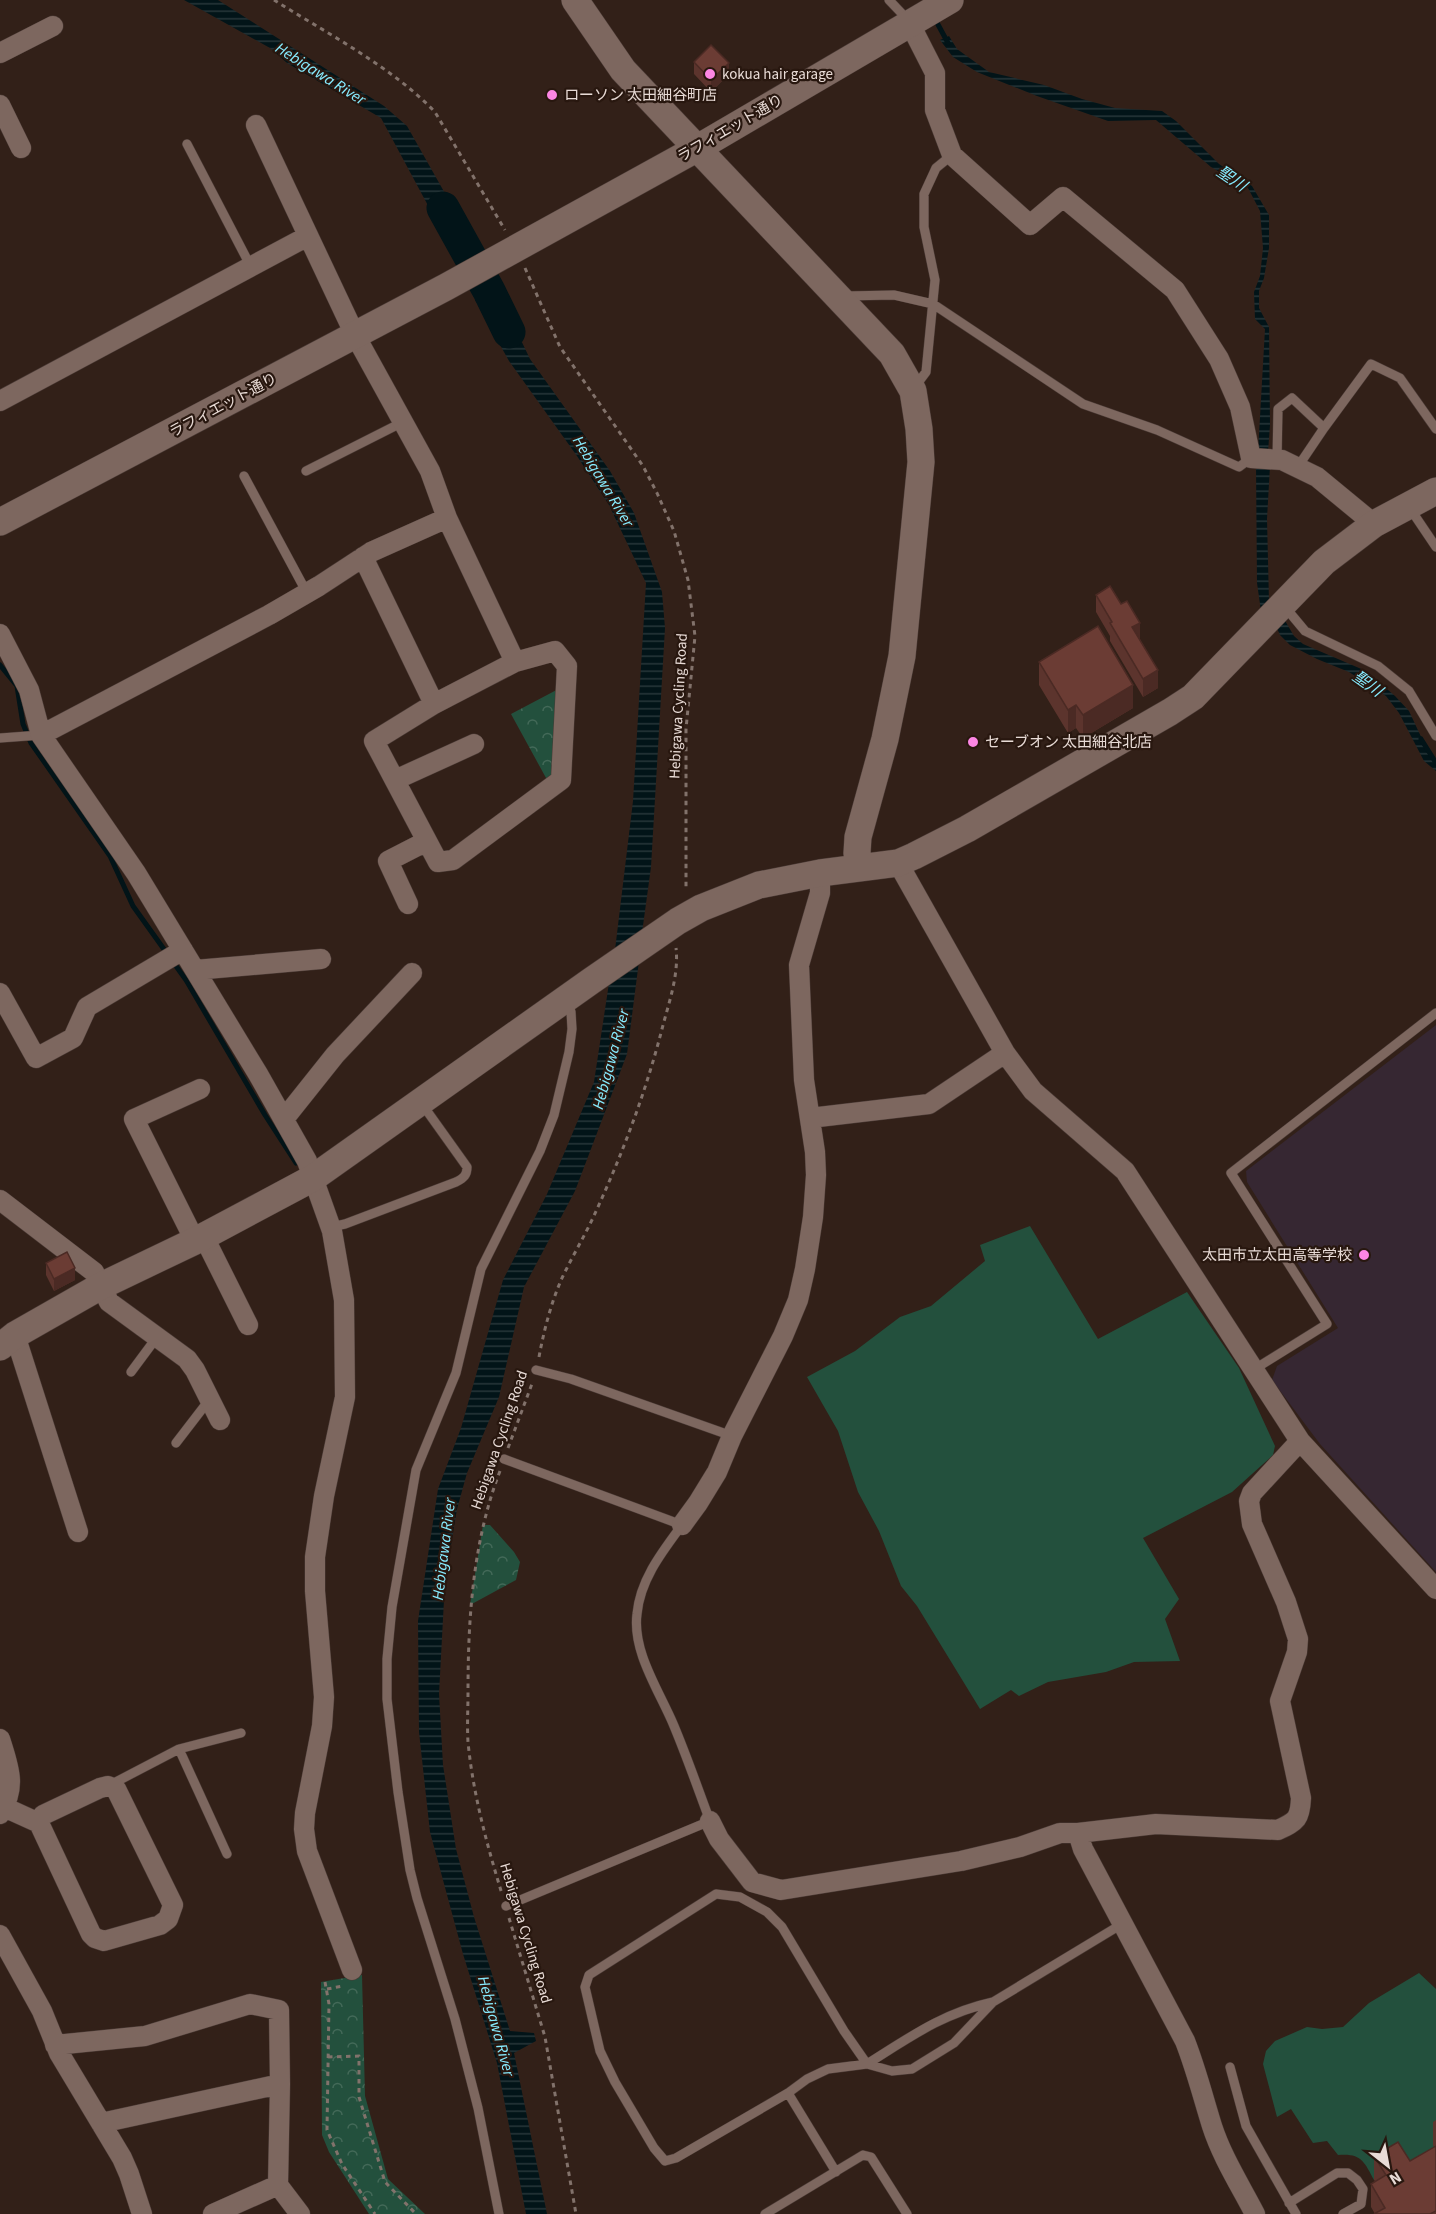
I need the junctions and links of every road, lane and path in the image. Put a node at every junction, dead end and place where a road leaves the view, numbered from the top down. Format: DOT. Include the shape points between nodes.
graph roads {
  1 [pos="274,0"];
  2 [pos="575,0"];
  3 [pos="889,0"];
  4 [pos="950,0"];
  5 [pos="905,11"];
  6 [pos="52,26"];
  7 [pos="0,53"];
  8 [pos="0,105"];
  9 [pos="256,125"];
  10 [pos="187,144"];
  11 [pos="21,148"];
  12 [pos="696,149"];
  13 [pos="952,155"];
  14 [pos="308,236"];
  15 [pos="513,249"];
  16 [pos="251,267"];
  17 [pos="839,297"];
  18 [pos="933,304"];
  19 [pos="356,335"];
  20 [pos="913,391"];
  21 [pos="0,401"];
  22 [pos="403,422"];
  23 [pos="1324,428"];
  24 [pos="1436,429"];
  25 [pos="1251,458"];
  26 [pos="1277,460"];
  27 [pos="1297,468"];
  28 [pos="306,471"];
  29 [pos="244,476"];
  30 [pos="1436,491"];
  31 [pos="1409,506"];
  32 [pos="447,518"];
  33 [pos="0,522"];
  34 [pos="1374,524"];
  35 [pos="1436,547"];
  36 [pos="363,558"];
  37 [pos="308,593"];
  38 [pos="1283,605"];
  39 [pos="0,634"];
  40 [pos="515,662"];
  41 [pos="434,704"];
  42 [pos="41,735"];
  43 [pos="1436,736"];
  44 [pos="0,738"];
  45 [pos="474,744"];
  46 [pos="395,780"];
  47 [pos="427,841"];
  48 [pos="898,863"];
  49 [pos="859,868"];
  50 [pos="820,873"];
  51 [pos="686,891"];
  52 [pos="408,904"];
  53 [pos="670,937"];
  54 [pos="183,950"];
  55 [pos="321,959"];
  56 [pos="195,970"];
  57 [pos="412,973"];
  58 [pos="0,993"];
  59 [pos="566,998"];
  60 [pos="1436,1013"];
  61 [pos="1005,1053"];
  62 [pos="200,1089"];
  63 [pos="421,1103"];
  64 [pos="810,1118"];
  65 [pos="284,1119"];
  66 [pos="313,1178"];
  67 [pos="0,1200"];
  68 [pos="331,1227"];
  69 [pos="200,1239"];
  70 [pos="102,1286"];
  71 [pos="248,1324"];
  72 [pos="157,1337"];
  73 [pos="7,1341"];
  74 [pos="536,1370"];
  75 [pos="1253,1370"];
  76 [pos="130,1372"];
  77 [pos="212,1401"];
  78 [pos="220,1420"];
  79 [pos="732,1436"];
  80 [pos="1300,1441"];
  81 [pos="176,1443"];
  82 [pos="504,1459"];
  83 [pos="682,1525"];
  84 [pos="78,1532"];
  85 [pos="1436,1589"];
  86 [pos="241,1733"];
  87 [pos="0,1739"];
  88 [pos="179,1749"];
  89 [pos="108,1786"];
  90 [pos="2,1810"];
  91 [pos="710,1821"];
  92 [pos="39,1822"];
  93 [pos="1078,1833"];
  94 [pos="227,1854"];
  95 [pos="506,1906"];
  96 [pos="1122,1924"];
  97 [pos="0,1935"];
  98 [pos="352,1970"];
  99 [pos="325,1982"];
  100 [pos="993,2002"];
  101 [pos="55,2045"];
  102 [pos="327,2057"];
  103 [pos="867,2064"];
  104 [pos="1230,2067"];
  105 [pos="280,2084"];
  106 [pos="788,2093"];
  107 [pos="101,2123"];
  108 [pos="836,2172"];
  109 [pos="278,2185"];
  110 [pos="1289,2203"];
  111 [pos="142,2214"];
  112 [pos="213,2214"];
  113 [pos="300,2214"];
  114 [pos="375,2214"];
  115 [pos="416,2214"];
  116 [pos="499,2214"];
  117 [pos="576,2214"];
  118 [pos="765,2214"];
  119 [pos="907,2214"];
  120 [pos="1255,2214"];
  121 [pos="1296,2214"];
  122 [pos="1343,2214"];
  1 -- 15 [label="path, Hebigawa Cycling Road" via="421,97 435,112"];
  2 -- 12 [label="street" via="623,70"];
  3 -- 5 [label="lane"];
  4 -- 5 [label="street, ラフィエット通り"];
  5 -- 12 [label="street, ラフィエット通り"];
  5 -- 13 [label="street" via="935,73 935,110"];
  6 -- 7 [label="street"];
  8 -- 11 [label="street"];
  9 -- 14 [label="street"];
  10 -- 16 [label="lane"];
  12 -- 15 [label="street, ラフィエット通り"];
  12 -- 17 [label="street"];
  13 -- 18 [label="lane" via="936,168 924,194 924,227 935,280"];
  13 -- 25 [label="street" via="1030,225 1063,197 1175,290 1220,358 1240,407"];
  14 -- 16 [label="street"];
  14 -- 19 [label="street"];
  15 -- 19 [label="street, ラフィエット通り"];
  15 -- 51 [label="path, Hebigawa Cycling Road" via="560,347 643,466 674,531 688,580 695,636 686,729"];
  16 -- 21 [label="street"];
  17 -- 18 [label="lane" via="894,295"];
  17 -- 20 [label="street" via="892,354"];
  18 -- 20 [label="lane" via="926,372"];
  18 -- 25 [label="lane" via="1083,404 1157,430 1239,467"];
  19 -- 22 [label="street"];
  19 -- 33 [label="street, ラフィエット通り"];
  20 -- 49 [label="street" via="921,462 902,656 885,739 858,837"];
  22 -- 28 [label="lane"];
  22 -- 32 [label="street" via="430,471"];
  23 -- 24 [label="lane" via="1371,364 1400,378"];
  23 -- 26 [label="lane" via="1293,398 1278,409"];
  23 -- 27 [label="lane"];
  25 -- 26 [label="street"];
  26 -- 27 [label="street"];
  27 -- 34 [label="street" via="1317,477"];
  29 -- 37 [label="lane"];
  30 -- 31 [label="street"];
  31 -- 34 [label="street"];
  31 -- 35 [label="lane"];
  32 -- 36 [label="street"];
  32 -- 40 [label="street"];
  34 -- 38 [label="street" via="1324,562"];
  36 -- 37 [label="street"];
  36 -- 41 [label="street"];
  37 -- 42 [label="street"];
  38 -- 43 [label="lane" via="1305,631 1378,666 1409,691"];
  38 -- 48 [label="street" via="1182,705 950,838"];
  39 -- 42 [label="street" via="29,690"];
  40 -- 41 [label="street"];
  40 -- 47 [label="street" via="555,651 567,666 561,780 453,860 438,862"];
  41 -- 46 [label="street" via="374,741"];
  42 -- 44 [label="lane"];
  42 -- 54 [label="street" via="136,873"];
  45 -- 46 [label="street"];
  46 -- 47 [label="street"];
  47 -- 52 [label="street" via="388,861"];
  48 -- 49 [label="street"];
  48 -- 61 [label="street"];
  49 -- 50 [label="street"];
  50 -- 53 [label="street" via="759,885 724,897 701,908"];
  50 -- 64 [label="street" via="820,892 799,965 804,1080"];
  53 -- 59 [label="street"];
  53 -- 74 [label="path, Hebigawa Cycling Road" via="677,961 650,1075 623,1151 561,1279"];
  54 -- 56 [label="street"];
  54 -- 58 [label="street" via="87,1007 73,1038 36,1058"];
  55 -- 56 [label="street"];
  56 -- 65 [label="street"];
  57 -- 65 [label="street" via="335,1055"];
  59 -- 63 [label="street"];
  59 -- 116 [label="lane" via="572,1012 572,1029 554,1116 481,1269 456,1373 416,1470 387,1659 388,1710 410,1870 455,2019"];
  60 -- 75 [label="lane" via="1232,1173 1327,1324"];
  61 -- 64 [label="street" via="929,1104"];
  61 -- 75 [label="street" via="1033,1090 1125,1171"];
  62 -- 69 [label="street" via="134,1119"];
  63 -- 66 [label="street"];
  63 -- 68 [label="lane" via="467,1167 467,1173 456,1182"];
  64 -- 79 [label="street" via="816,1175 798,1300"];
  65 -- 66 [label="street"];
  66 -- 68 [label="street"];
  66 -- 69 [label="street"];
  67 -- 70 [label="street" via="94,1272"];
  68 -- 98 [label="street" via="344,1300 345,1397 315,1557 324,1697 304,1829 307,1851"];
  69 -- 70 [label="street"];
  69 -- 71 [label="street"];
  70 -- 72 [label="street" via="110,1302"];
  70 -- 73 [label="street"];
  72 -- 76 [label="lane"];
  72 -- 77 [label="street" via="187,1359"];
  73 -- 84 [label="street"];
  74 -- 79 [label="lane"];
  74 -- 82 [label="path, Hebigawa Cycling Road"];
  75 -- 80 [label="street"];
  77 -- 78 [label="street"];
  77 -- 81 [label="lane"];
  79 -- 83 [label="street" via="717,1472"];
  80 -- 85 [label="street"];
  80 -- 93 [label="street" via="1249,1501 1252,1524 1298,1639 1280,1701 1301,1798 1300,1814 1293,1823 1278,1830 1156,1824"];
  82 -- 83 [label="lane"];
  82 -- 95 [label="path, Hebigawa Cycling Road" via="483,1525 470,1605 468,1742 482,1821"];
  83 -- 91 [label="lane" via="657,1559 643,1589 636,1630"];
  86 -- 88 [label="lane"];
  87 -- 90 [label="street" via="10,1771 11,1790"];
  88 -- 89 [label="lane"];
  88 -- 94 [label="lane"];
  89 -- 92 [label="street" via="43,1815"];
  89 -- 92 [label="street" via="121,1795 173,1905 168,1919 160,1925 104,1941 95,1938"];
  90 -- 92 [label="street"];
  91 -- 93 [label="street" via="752,1881 781,1890 961,1861 1060,1833"];
  91 -- 95 [label="lane"];
  93 -- 96 [label="street"];
  95 -- 117 [label="path, Hebigawa Cycling Road" via="545,2037"];
  96 -- 100 [label="lane"];
  96 -- 120 [label="street" via="1185,2041 1221,2150"];
  97 -- 101 [label="street" via="42,2011"];
  99 -- 102 [label="path" via="329,2004"];
  100 -- 103 [label="lane" via="947,2016"];
  100 -- 103 [label="lane" via="954,2043 912,2068 892,2071"];
  101 -- 105 [label="street" via="145,2037 250,2004 279,2010"];
  101 -- 107 [label="street"];
  102 -- 114 [label="path" via="327,2130 342,2164"];
  102 -- 115 [label="path" via="359,2056 358,2097 385,2182"];
  103 -- 106 [label="lane" via="828,2069"];
  103 -- 106 [label="lane" via="782,1927 767,1912 740,1896 716,1894 589,1975 585,1987 600,2051 665,2161"];
  104 -- 110 [label="lane" via="1245,2126"];
  105 -- 107 [label="street"];
  105 -- 109 [label="street"];
  106 -- 108 [label="lane"];
  107 -- 111 [label="street" via="129,2174"];
  108 -- 118 [label="lane"];
  108 -- 119 [label="lane" via="863,2155 871,2157"];
  109 -- 112 [label="street"];
  109 -- 113 [label="street"];
  110 -- 121 [label="lane"];
  110 -- 122 [label="lane" via="1337,2172 1348,2173 1363,2189 1360,2204"];
}
